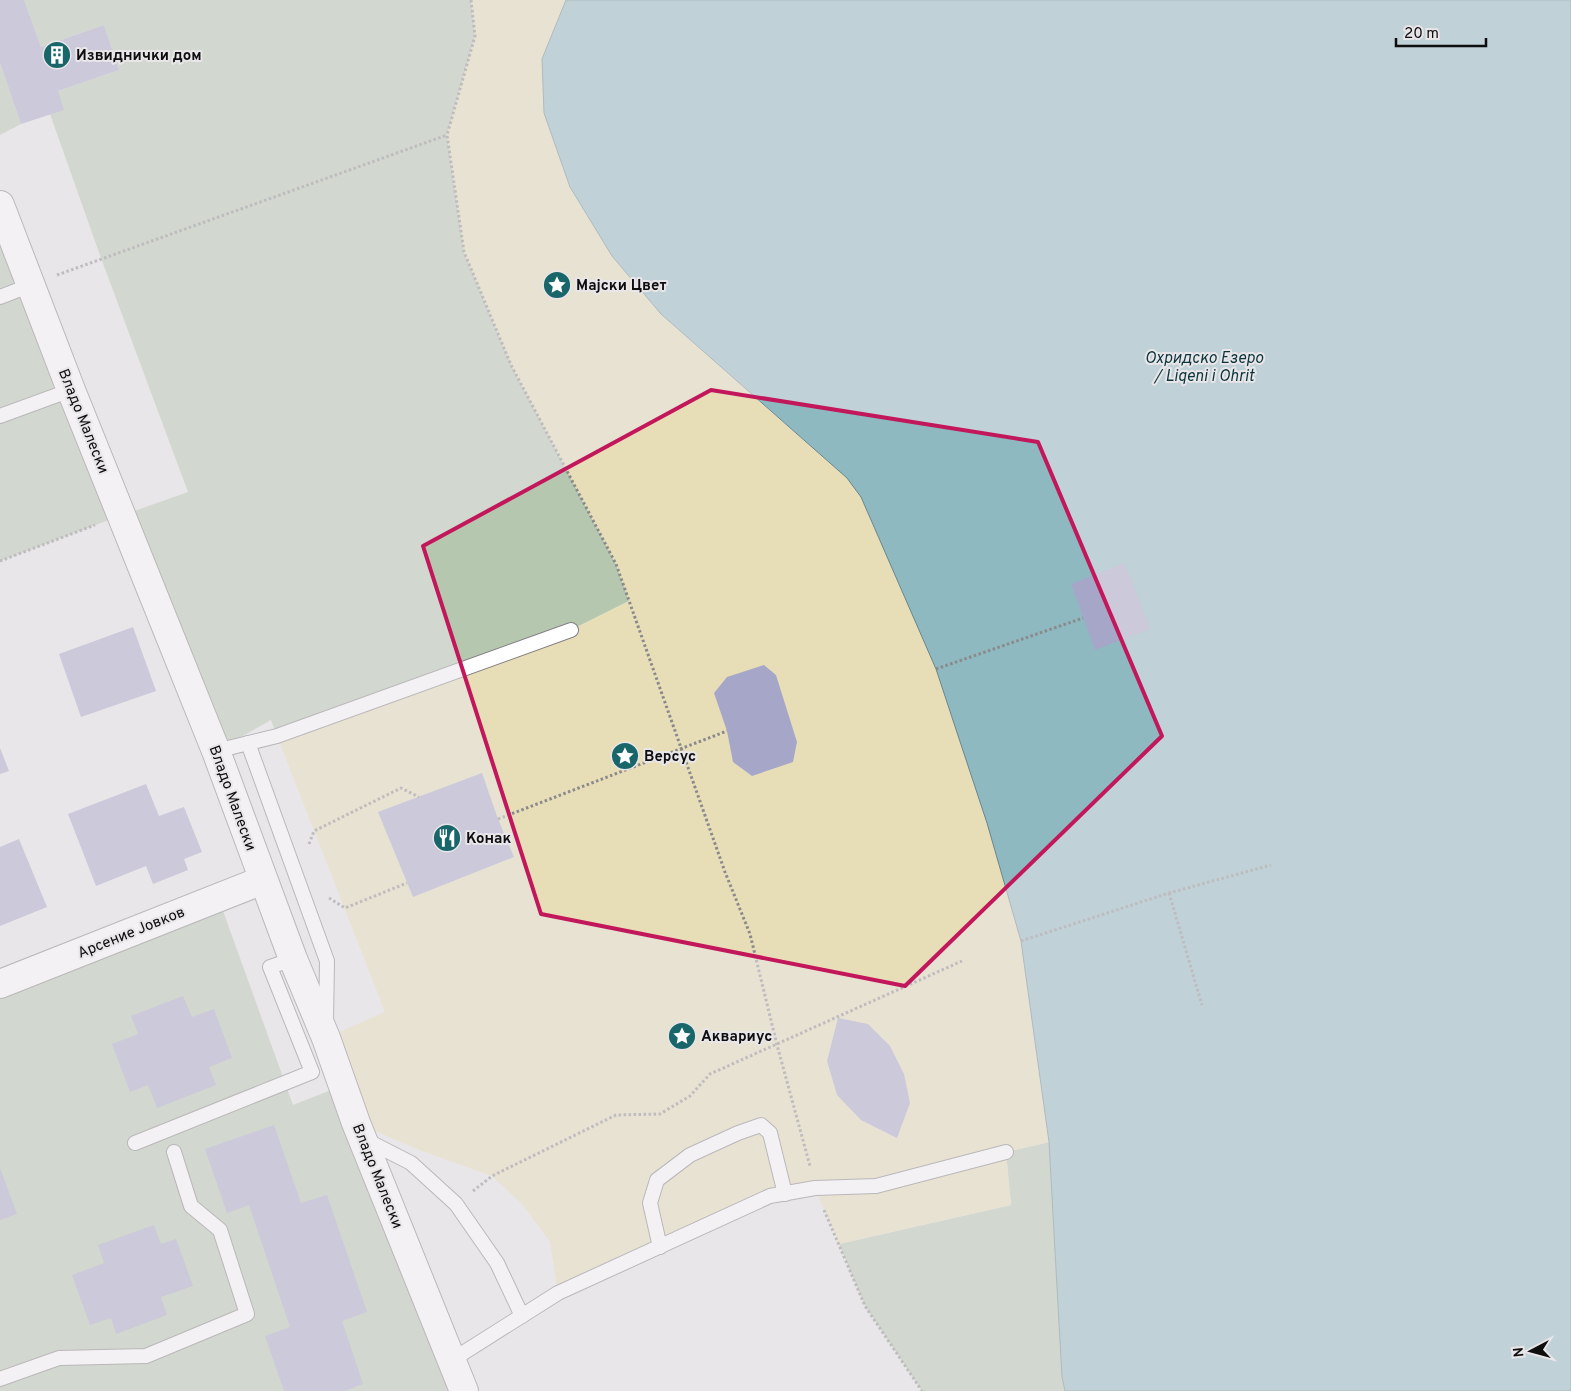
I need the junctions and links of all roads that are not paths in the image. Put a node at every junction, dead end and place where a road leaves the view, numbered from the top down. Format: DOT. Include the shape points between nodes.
graph roads {
  1 [pos="0,205"];
  2 [pos="31,285"];
  3 [pos="0,297"];
  4 [pos="71,390"];
  5 [pos="0,416"];
  6 [pos="571,630"];
  7 [pos="248,743"];
  8 [pos="216,751"];
  9 [pos="263,880"];
  10 [pos="293,959"];
  11 [pos="0,984"];
  12 [pos="326,1038"];
  13 [pos="364,1139"];
  14 [pos="135,1143"];
  15 [pos="174,1152"];
  16 [pos="1006,1152"];
  17 [pos="786,1194"];
  18 [pos="660,1247"];
  19 [pos="522,1316"];
  20 [pos="0,1378"];
  21 [pos="456,1382"];
  1 -- 2 [label="main road, Владо Малески"];
  2 -- 3 [label="lane"];
  2 -- 4 [label="main road, Владо Малески"];
  4 -- 5 [label="lane"];
  4 -- 8 [label="main road, Владо Малески"];
  6 -- 7 [label="lane" via="277,736"];
  7 -- 8 [label="lane"];
  7 -- 12 [label="lane" via="328,961"];
  8 -- 9 [label="main road, Владо Малески"];
  9 -- 10 [label="main road, Владо Малески"];
  9 -- 11 [label="main road, Арсение Јовков"];
  10 -- 12 [label="main road, Владо Малески"];
  10 -- 14 [label="lane" via="270,967 312,1072"];
  12 -- 13 [label="main road, Владо Малески"];
  13 -- 19 [label="lane" via="411,1163 456,1204 496,1263"];
  13 -- 21 [label="main road, Владо Малески"];
  15 -- 20 [label="lane" via="191,1206 220,1230 247,1314 146,1356 59,1358"];
  16 -- 17 [label="lane" via="876,1186 815,1188"];
  17 -- 18 [label="lane" via="770,1196"];
  17 -- 18 [label="lane" via="770,1133 761,1125 738,1133 690,1155 657,1180 650,1203"];
  18 -- 19 [label="lane" via="558,1293"];
  19 -- 21 [label="lane"];
}
